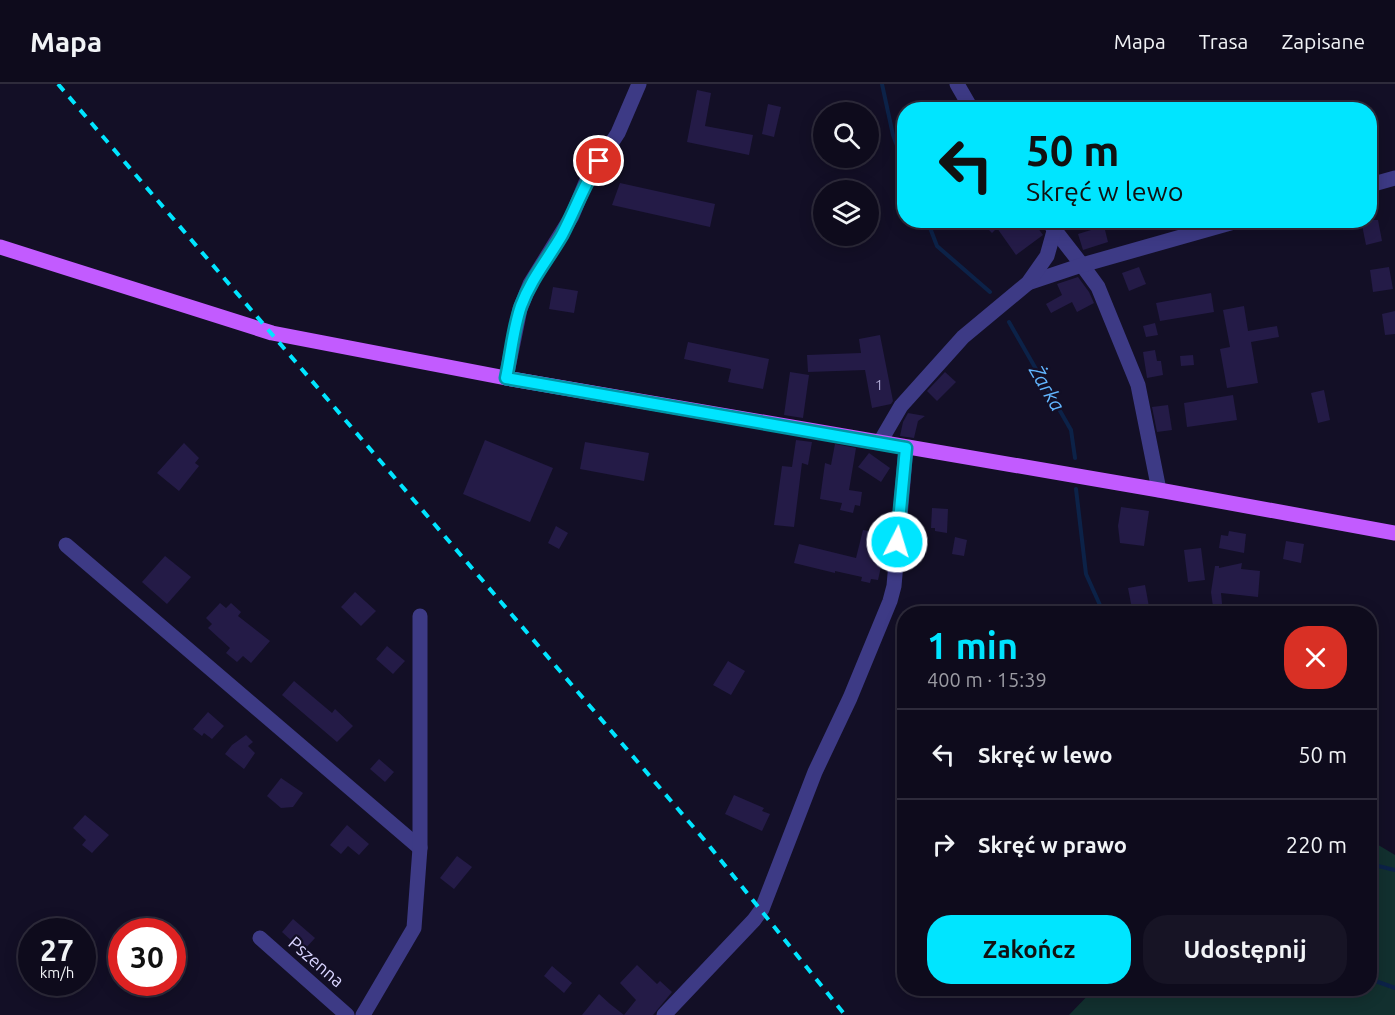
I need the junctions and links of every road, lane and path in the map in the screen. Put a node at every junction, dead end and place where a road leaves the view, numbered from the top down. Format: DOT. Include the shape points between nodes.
graph roads {
  1 [pos="639,84"];
  2 [pos="957,84"];
  3 [pos="967,102"];
  4 [pos="1395,178"];
  5 [pos="1377,183"];
  6 [pos="1050,228"];
  7 [pos="1052,228"];
  8 [pos="1213,228"];
  9 [pos="0,247"];
  10 [pos="1082,265"];
  11 [pos="1028,283"];
  12 [pos="506,378"];
  13 [pos="880,442"];
  14 [pos="906,448"];
  15 [pos="1159,490"];
  16 [pos="1395,533"];
  17 [pos="66,545"];
  18 [pos="420,616"];
  19 [pos="420,848"];
  20 [pos="260,938"];
  21 [pos="347,1015"];
  22 [pos="363,1015"];
  23 [pos="664,1015"];
  1 -- 12 [label="street" via="618,133 530,284 520,309"];
  2 -- 3 [label="street"];
  4 -- 5 [label="street"];
  6 -- 11 [label="street" via="1047,256"];
  7 -- 10 [label="street"];
  8 -- 10 [label="street"];
  9 -- 12 [label="main road" via="272,333"];
  10 -- 11 [label="street"];
  10 -- 15 [label="street" via="1098,287 1138,385"];
  11 -- 13 [label="street" via="963,338 901,406"];
  12 -- 13 [label="main road"];
  13 -- 14 [label="main road"];
  14 -- 15 [label="main road"];
  14 -- 23 [label="street" via="890,601 815,772 762,909"];
  15 -- 16 [label="main road"];
  17 -- 19 [label="street"];
  18 -- 19 [label="street"];
  19 -- 22 [label="street" via="414,928"];
  20 -- 21 [label="street, Pszenna"];
}
